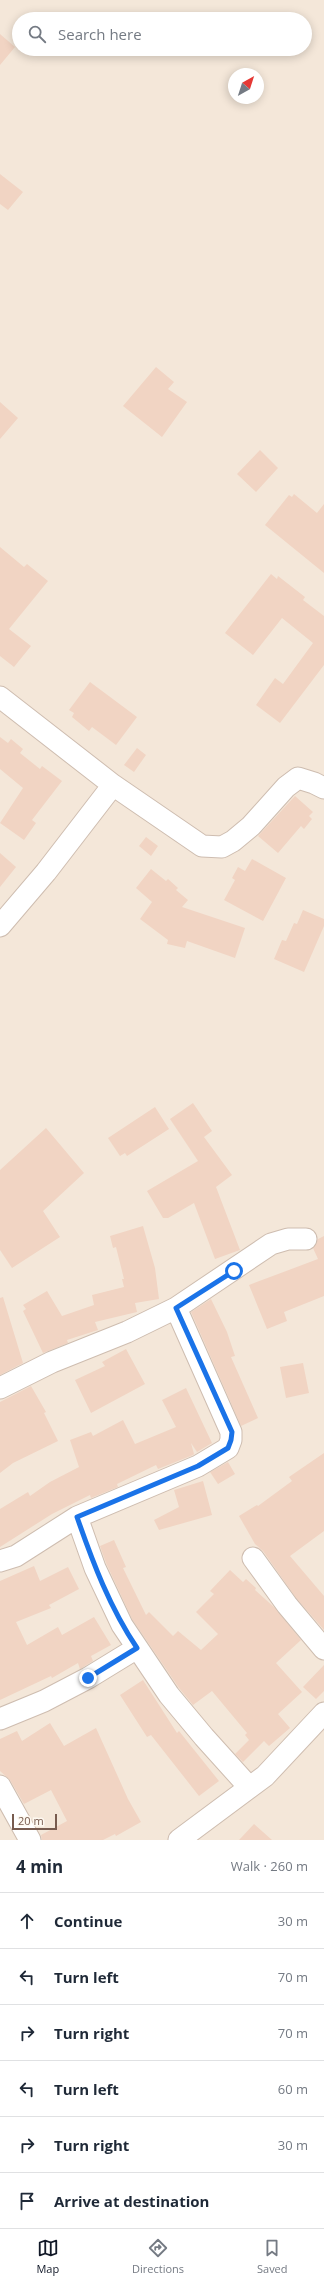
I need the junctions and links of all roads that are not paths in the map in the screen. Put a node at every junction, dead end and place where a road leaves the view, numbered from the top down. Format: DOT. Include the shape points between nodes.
graph roads {
  1 [pos="0,696"];
  2 [pos="113,785"];
  3 [pos="324,788"];
  4 [pos="0,926"];
  5 [pos="306,1239"];
  6 [pos="176,1308"];
  7 [pos="0,1388"];
  8 [pos="77,1517"];
  9 [pos="253,1558"];
  10 [pos="0,1561"];
  11 [pos="137,1648"];
  12 [pos="324,1649"];
  13 [pos="324,1712"];
  14 [pos="0,1720"];
  15 [pos="0,1786"];
  16 [pos="249,1787"];
  17 [pos="30,1840"];
  18 [pos="179,1840"];
  1 -- 2 [label="street"];
  2 -- 3 [label="street" via="202,846 222,847 251,826 286,787 298,778"];
  2 -- 4 [label="street" via="46,872"];
  5 -- 6 [label="street" via="288,1239 271,1244"];
  6 -- 7 [label="street" via="127,1332 52,1362"];
  6 -- 8 [label="street" via="232,1432 228,1448 198,1466"];
  8 -- 10 [label="street" via="16,1556"];
  8 -- 11 [label="street" via="95,1568 122,1625"];
  9 -- 12 [label="street" via="287,1605"];
  11 -- 14 [label="street" via="88,1678"];
  11 -- 16 [label="street" via="174,1701"];
  13 -- 16 [label="street" via="265,1776"];
  15 -- 17 [label="street"];
  16 -- 18 [label="street"];
}
